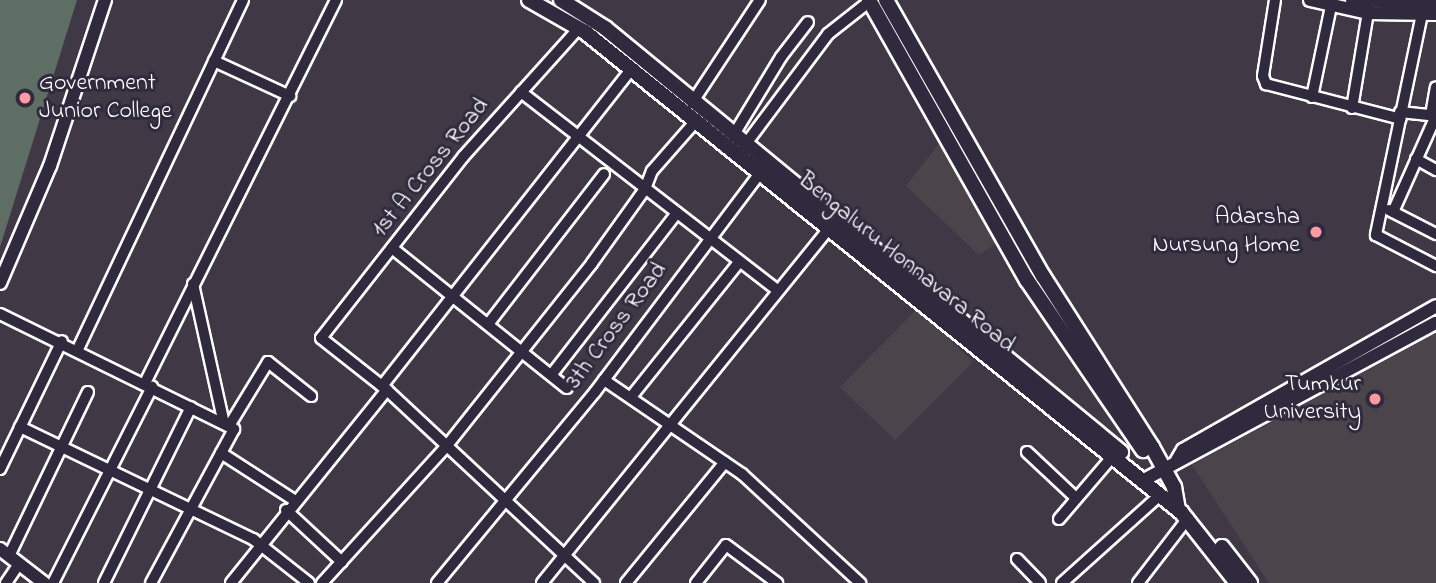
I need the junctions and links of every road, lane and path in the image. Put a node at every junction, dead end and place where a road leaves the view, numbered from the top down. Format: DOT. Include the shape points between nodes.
graph roads {
  1 [pos="105,0"];
  2 [pos="243,0"];
  3 [pos="336,0"];
  4 [pos="529,0"];
  5 [pos="760,0"];
  6 [pos="1275,0"];
  7 [pos="1310,0"];
  8 [pos="1352,0"];
  9 [pos="870,1"];
  10 [pos="570,2"];
  11 [pos="892,2"];
  12 [pos="1388,2"];
  13 [pos="1331,6"];
  14 [pos="1369,8"];
  15 [pos="1431,8"];
  16 [pos="808,22"];
  17 [pos="579,28"];
  18 [pos="215,61"];
  19 [pos="631,70"];
  20 [pos="1436,87"];
  21 [pos="521,92"];
  22 [pos="290,96"];
  23 [pos="1312,97"];
  24 [pos="692,103"];
  25 [pos="1352,108"];
  26 [pos="1434,115"];
  27 [pos="1400,116"];
  28 [pos="695,122"];
  29 [pos="733,136"];
  30 [pos="579,137"];
  31 [pos="746,145"];
  32 [pos="1416,159"];
  33 [pos="1436,170"];
  34 [pos="604,174"];
  35 [pos="759,174"];
  36 [pos="645,189"];
  37 [pos="1382,206"];
  38 [pos="1393,212"];
  39 [pos="677,213"];
  40 [pos="832,225"];
  41 [pos="1436,234"];
  42 [pos="708,237"];
  43 [pos="392,248"];
  44 [pos="739,262"];
  45 [pos="1436,266"];
  46 [pos="1,278"];
  47 [pos="193,284"];
  48 [pos="777,290"];
  49 [pos="0,291"];
  50 [pos="453,297"];
  51 [pos="1436,306"];
  52 [pos="0,314"];
  53 [pos="489,323"];
  54 [pos="1436,323"];
  55 [pos="62,341"];
  56 [pos="521,348"];
  57 [pos="78,349"];
  58 [pos="552,374"];
  59 [pos="604,380"];
  60 [pos="148,385"];
  61 [pos="385,388"];
  62 [pos="567,388"];
  63 [pos="88,392"];
  64 [pos="311,396"];
  65 [pos="631,397"];
  66 [pos="191,407"];
  67 [pos="669,422"];
  68 [pos="227,425"];
  69 [pos="20,427"];
  70 [pos="1134,437"];
  71 [pos="447,446"];
  72 [pos="62,447"];
  73 [pos="1110,450"];
  74 [pos="1027,452"];
  75 [pos="221,453"];
  76 [pos="1177,460"];
  77 [pos="725,461"];
  78 [pos="0,469"];
  79 [pos="110,469"];
  80 [pos="1152,470"];
  81 [pos="149,489"];
  82 [pos="1160,495"];
  83 [pos="1076,498"];
  84 [pos="503,499"];
  85 [pos="294,500"];
  86 [pos="189,509"];
  87 [pos="1182,509"];
  88 [pos="286,510"];
  89 [pos="1059,519"];
  90 [pos="259,543"];
  91 [pos="565,555"];
  92 [pos="10,557"];
  93 [pos="1017,559"];
  94 [pos="342,562"];
  95 [pos="441,579"];
  96 [pos="1231,580"];
  97 [pos="699,582"];
  98 [pos="6,583"];
  99 [pos="44,583"];
  100 [pos="54,583"];
  101 [pos="104,583"];
  102 [pos="151,583"];
  103 [pos="231,583"];
  104 [pos="309,583"];
  105 [pos="322,583"];
  106 [pos="454,583"];
  107 [pos="542,583"];
  108 [pos="594,583"];
  109 [pos="626,583"];
  110 [pos="777,583"];
  111 [pos="860,583"];
  112 [pos="1040,583"];
  113 [pos="1062,583"];
  114 [pos="1138,583"];
  115 [pos="1251,583"];
  1 -- 46 [label="main road" via="50,166"];
  2 -- 18 [label="street"];
  3 -- 22 [label="street"];
  4 -- 17 [label="main road, Bengaluru Honnavara Road"];
  5 -- 24 [label="street"];
  6 -- 23 [label="street" via="1263,76 1266,84"];
  7 -- 13 [label="main road"];
  8 -- 14 [label="main road"];
  9 -- 31 [label="street" via="828,34"];
  9 -- 70 [label="main road" via="1027,280"];
  10 -- 24 [label="main road, Bengaluru Honnavara Road"];
  11 -- 80 [label="main road"];
  12 -- 14 [label="main road"];
  12 -- 15 [label="main road"];
  13 -- 14 [label="main road"];
  13 -- 23 [label="street"];
  14 -- 15 [label="main road"];
  14 -- 25 [label="street"];
  15 -- 27 [label="street"];
  16 -- 29 [label="street" via="780,57"];
  17 -- 19 [label="main road, Bengaluru Honnavara Road"];
  17 -- 21 [label="street, 1st A Cross Road"];
  18 -- 22 [label="street"];
  18 -- 57 [label="street"];
  19 -- 28 [label="main road, Bengaluru Honnavara Road"];
  19 -- 30 [label="street"];
  20 -- 26 [label="street"];
  21 -- 30 [label="street"];
  21 -- 43 [label="street, 1st A Cross Road"];
  22 -- 47 [label="street"];
  23 -- 25 [label="street"];
  24 -- 29 [label="main road, Bengaluru Honnavara Road"];
  25 -- 27 [label="street"];
  26 -- 27 [label="street"];
  26 -- 32 [label="street"];
  27 -- 37 [label="street"];
  28 -- 35 [label="main road, Bengaluru Honnavara Road"];
  28 -- 36 [label="street" via="652,171"];
  29 -- 31 [label="main road, Bengaluru Honnavara Road"];
  30 -- 36 [label="street"];
  30 -- 50 [label="street"];
  31 -- 40 [label="main road, Bengaluru Honnavara Road"];
  32 -- 33 [label="street"];
  32 -- 38 [label="street"];
  34 -- 53 [label="street"];
  35 -- 40 [label="main road, Bengaluru Honnavara Road"];
  35 -- 42 [label="street, 3th Cross Road"];
  36 -- 39 [label="street"];
  36 -- 56 [label="street" via="592,263"];
  37 -- 38 [label="street"];
  37 -- 45 [label="street" via="1376,235"];
  38 -- 41 [label="street"];
  39 -- 42 [label="street"];
  39 -- 58 [label="street"];
  40 -- 48 [label="street"];
  40 -- 73 [label="main road, Bengaluru Honnavara Road"];
  42 -- 44 [label="street"];
  42 -- 59 [label="street, 3th Cross Road"];
  43 -- 50 [label="street"];
  43 -- 61 [label="street, 1st A Cross Road" via="321,338"];
  44 -- 48 [label="street"];
  44 -- 65 [label="street"];
  46 -- 49 [label="main road"];
  47 -- 60 [label="street"];
  47 -- 68 [label="street"];
  48 -- 67 [label="street"];
  50 -- 53 [label="street"];
  50 -- 61 [label="street"];
  51 -- 76 [label="main road" via="1184,450"];
  52 -- 55 [label="street"];
  53 -- 56 [label="street"];
  54 -- 76 [label="main road" via="1189,459"];
  55 -- 57 [label="street"];
  55 -- 69 [label="street"];
  56 -- 58 [label="street"];
  56 -- 71 [label="street"];
  57 -- 60 [label="street"];
  58 -- 62 [label="street"];
  59 -- 65 [label="street"];
  59 -- 84 [label="street, 3th Cross Road"];
  60 -- 66 [label="street"];
  60 -- 79 [label="street"];
  61 -- 71 [label="street"];
  61 -- 85 [label="street"];
  63 -- 72 [label="street"];
  64 -- 68 [label="street" via="268,362"];
  65 -- 67 [label="street"];
  66 -- 68 [label="street"];
  66 -- 81 [label="street"];
  67 -- 77 [label="street"];
  67 -- 91 [label="street"];
  68 -- 75 [label="street" via="234,429"];
  69 -- 72 [label="street"];
  69 -- 78 [label="street"];
  70 -- 73 [label="main road" via="1128,447"];
  70 -- 80 [label="main road"];
  71 -- 84 [label="street"];
  71 -- 94 [label="street"];
  72 -- 79 [label="street"];
  72 -- 92 [label="street"];
  73 -- 80 [label="main road, Bengaluru Honnavara Road"];
  73 -- 83 [label="street"];
  74 -- 83 [label="street"];
  75 -- 85 [label="street"];
  75 -- 86 [label="street"];
  76 -- 80 [label="main road"];
  77 -- 109 [label="street"];
  77 -- 111 [label="street"];
  79 -- 81 [label="street"];
  79 -- 100 [label="street"];
  80 -- 82 [label="main road, Bengaluru Honnavara Road"];
  80 -- 87 [label="main road, Bengaluru Honnavara Road"];
  81 -- 86 [label="street"];
  81 -- 101 [label="street"];
  82 -- 87 [label="main road, Bengaluru Honnavara Road"];
  82 -- 113 [label="street"];
  83 -- 89 [label="street"];
  84 -- 91 [label="street"];
  84 -- 95 [label="street, 3th Cross Road"];
  85 -- 88 [label="street"];
  86 -- 90 [label="street"];
  86 -- 102 [label="street"];
  87 -- 96 [label="main road, Bengaluru Honnavara Road"];
  87 -- 114 [label="street"];
  87 -- 115 [label="main road, Bengaluru Honnavara Road"];
  88 -- 90 [label="street"];
  88 -- 94 [label="street"];
  90 -- 103 [label="street"];
  90 -- 104 [label="street"];
  91 -- 107 [label="street"];
  91 -- 108 [label="street"];
  92 -- 98 [label="street"];
  92 -- 99 [label="main road"];
  93 -- 112 [label="street"];
  94 -- 105 [label="street"];
  95 -- 106 [label="street"];
  97 -- 110 [label="street" via="726,544"];
}
